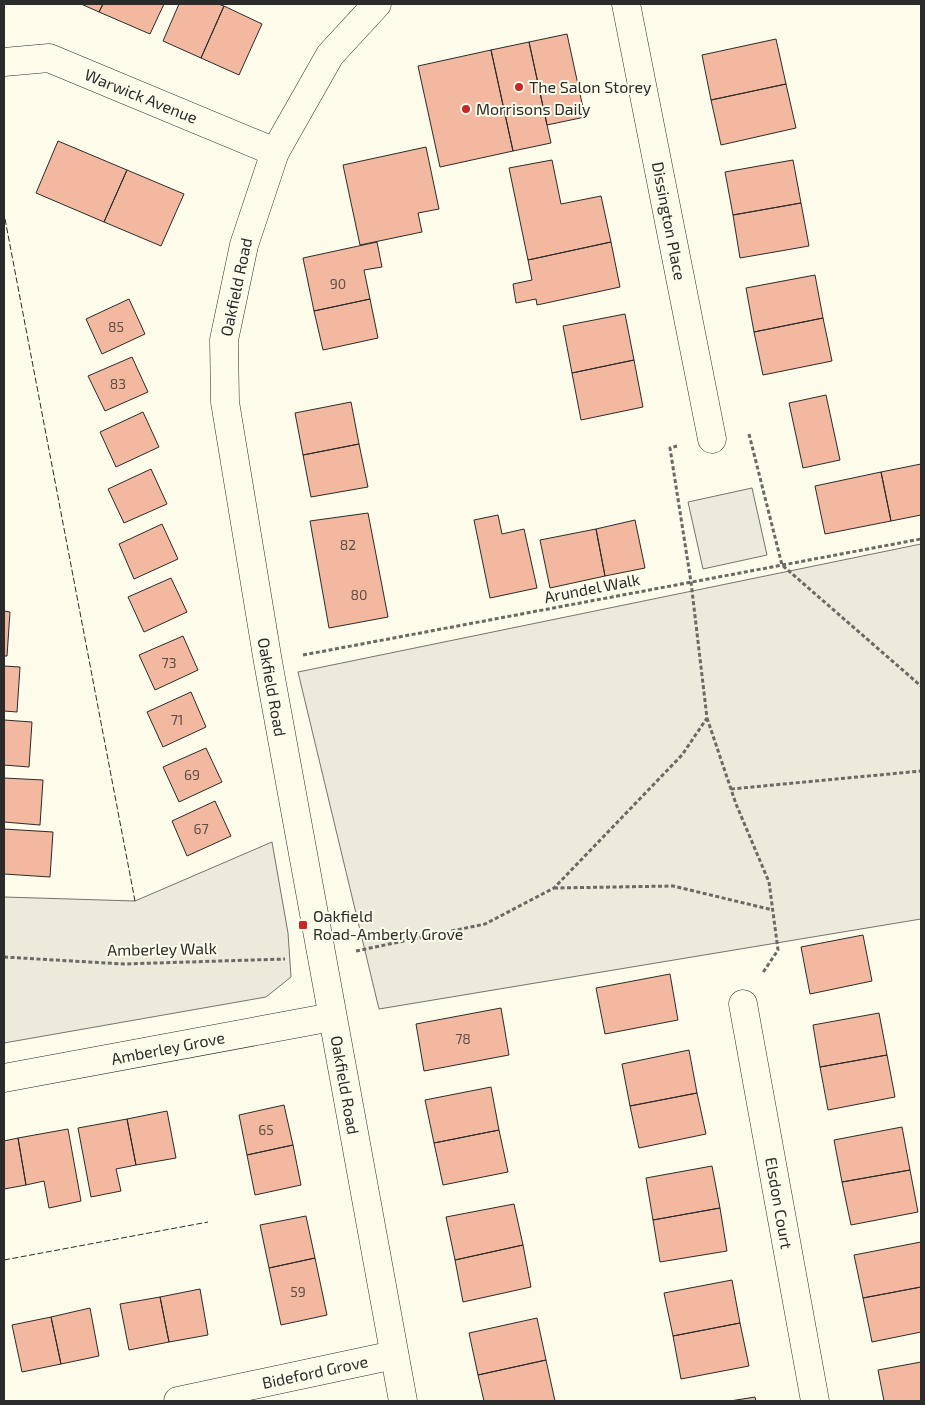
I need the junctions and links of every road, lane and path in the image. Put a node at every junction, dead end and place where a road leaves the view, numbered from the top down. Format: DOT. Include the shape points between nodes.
graph roads {
  1 [pos="377,4"];
  2 [pos="626,4"];
  3 [pos="4,62"];
  4 [pos="275,152"];
  5 [pos="712,439"];
  6 [pos="921,539"];
  7 [pos="782,566"];
  8 [pos="692,582"];
  9 [pos="268,662"];
  10 [pos="921,686"];
  11 [pos="707,718"];
  12 [pos="921,771"];
  13 [pos="731,789"];
  14 [pos="554,888"];
  15 [pos="773,910"];
  16 [pos="4,957"];
  17 [pos="321,958"];
  18 [pos="743,1004"];
  19 [pos="332,1017"];
  20 [pos="4,1078"];
  21 [pos="394,1355"];
  22 [pos="178,1401"];
  23 [pos="402,1401"];
  24 [pos="815,1401"];
  1 -- 4 [label="street, Oakfield Road" via="330,55"];
  2 -- 5 [label="street, Dissington Place"];
  3 -- 4 [label="street, Warwick Avenue" via="49,58"];
  4 -- 9 [label="street, Oakfield Road" via="244,244 224,340 225,402"];
  5 -- 7 [label="path" via="749,431"];
  5 -- 8 [label="path" via="670,448"];
  6 -- 7 [label="path, Arundel Walk"];
  7 -- 8 [label="path, Arundel Walk"];
  7 -- 10 [label="path"];
  8 -- 9 [label="path, Arundel Walk"];
  8 -- 11 [label="path"];
  9 -- 17 [label="street, Oakfield Road"];
  11 -- 13 [label="path"];
  11 -- 14 [label="path" via="682,755"];
  12 -- 13 [label="path"];
  13 -- 15 [label="path" via="769,882"];
  14 -- 15 [label="path" via="674,886"];
  14 -- 17 [label="path, Amberley Walk" via="485,924"];
  15 -- 18 [label="path" via="778,950"];
  16 -- 17 [label="path, Amberley Walk" via="124,964"];
  17 -- 19 [label="street, Oakfield Road"];
  18 -- 24 [label="street, Elsdon Court"];
  19 -- 20 [label="street, Amberley Grove"];
  19 -- 21 [label="street, Oakfield Road"];
  21 -- 22 [label="street, Bideford Grove"];
  21 -- 23 [label="street, Oakfield Road"];
}
